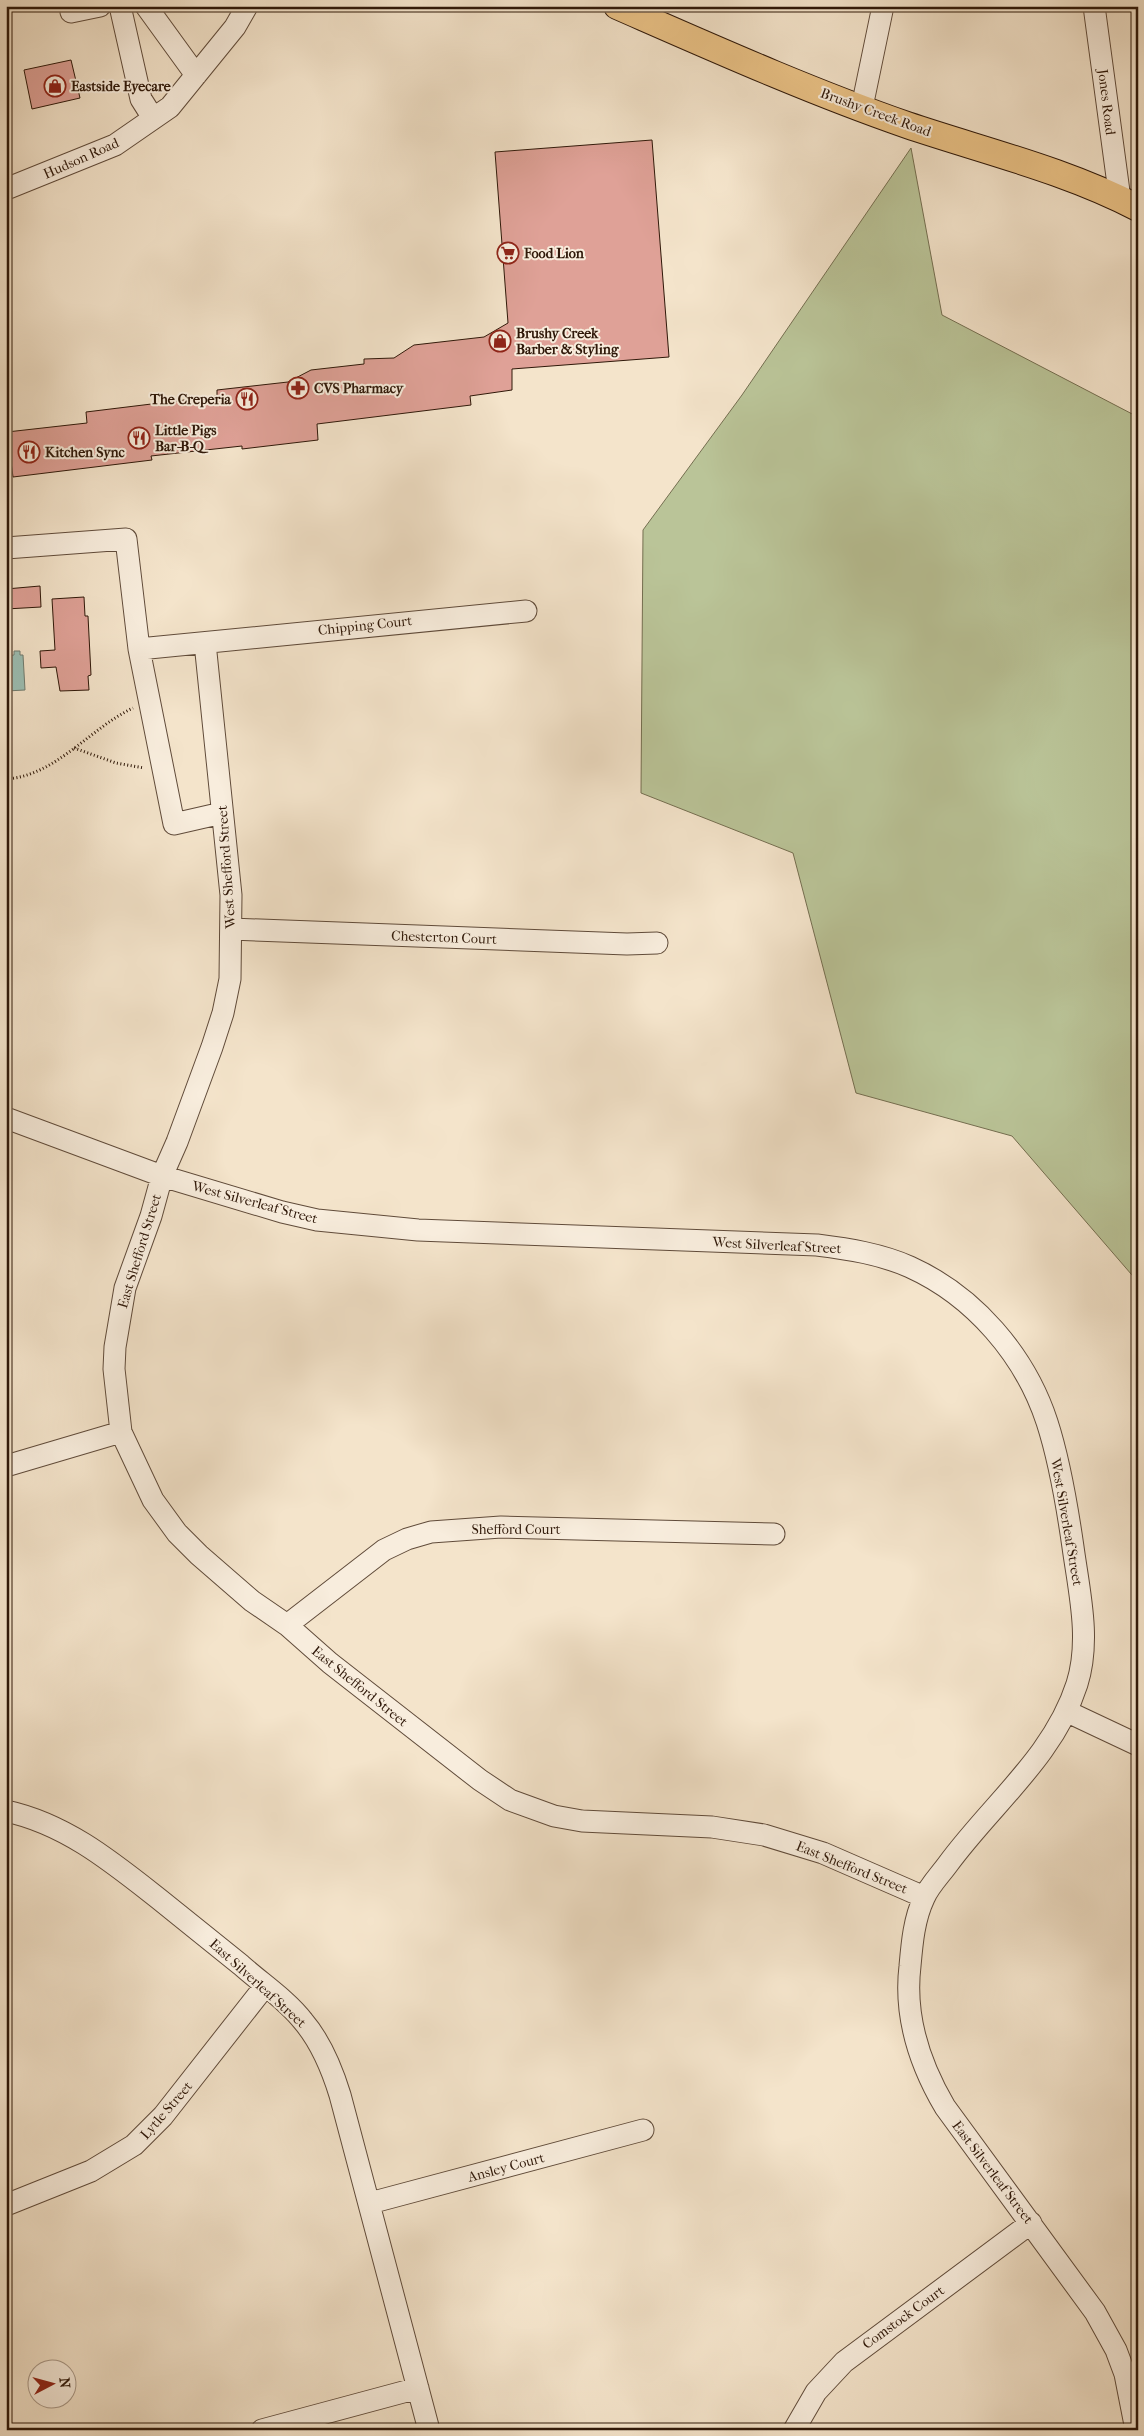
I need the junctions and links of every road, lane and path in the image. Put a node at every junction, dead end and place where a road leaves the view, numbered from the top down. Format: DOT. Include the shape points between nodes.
graph roads {
  1 [pos="100,6"];
  2 [pos="120,6"];
  3 [pos="146,6"];
  4 [pos="247,6"];
  5 [pos="617,6"];
  6 [pos="883,6"];
  7 [pos="1094,6"];
  8 [pos="71,12"];
  9 [pos="196,75"];
  10 [pos="862,107"];
  11 [pos="153,118"];
  12 [pos="6,189"];
  13 [pos="1129,204"];
  14 [pos="6,548"];
  15 [pos="526,610"];
  16 [pos="205,642"];
  17 [pos="139,649"];
  18 [pos="148,701"];
  19 [pos="74,748"];
  20 [pos="162,770"];
  21 [pos="6,780"];
  22 [pos="222,813"];
  23 [pos="230,929"];
  24 [pos="657,943"];
  25 [pos="6,1118"];
  26 [pos="162,1176"];
  27 [pos="121,1432"];
  28 [pos="6,1466"];
  29 [pos="774,1534"];
  30 [pos="286,1625"];
  31 [pos="1068,1712"];
  32 [pos="1138,1745"];
  33 [pos="6,1811"];
  34 [pos="924,1897"];
  35 [pos="265,1986"];
  36 [pos="643,2130"];
  37 [pos="370,2203"];
  38 [pos="6,2204"];
  39 [pos="1031,2223"];
  40 [pos="418,2388"];
  41 [pos="262,2430"];
  42 [pos="429,2430"];
  43 [pos="794,2430"];
  44 [pos="1136,2430"];
  1 -- 8 [label="street"];
  2 -- 11 [label="street" via="140,99"];
  3 -- 9 [label="street"];
  4 -- 9 [label="street, Hudson Road" via="235,27"];
  5 -- 10 [label="main road, Brushy Creek Road"];
  6 -- 10 [label="street"];
  7 -- 13 [label="street, Jones Road"];
  9 -- 11 [label="street, Hudson Road" via="170,106"];
  10 -- 13 [label="main road, Brushy Creek Road" via="1039,167"];
  11 -- 12 [label="street, Hudson Road" via="115,145"];
  14 -- 17 [label="street" via="126,539"];
  15 -- 16 [label="street, Chipping Court"];
  16 -- 17 [label="street"];
  16 -- 22 [label="street, West Shefford Street"];
  17 -- 18 [label="street"];
  18 -- 19 [label="path" via="117,715"];
  18 -- 20 [label="street"];
  19 -- 20 [label="path" via="116,764"];
  19 -- 21 [label="path" via="42,768"];
  20 -- 22 [label="street" via="174,824"];
  22 -- 23 [label="street, West Shefford Street" via="231,895"];
  23 -- 24 [label="street, Chesterton Court"];
  23 -- 26 [label="street, West Shefford Street" via="230,979 222,1014"];
  25 -- 26 [label="street, West Silverleaf Street"];
  26 -- 27 [label="street, East Shefford Street" via="117,1322 114,1369"];
  26 -- 31 [label="street, West Silverleaf Street" via="282,1212 355,1225 817,1246 869,1253 929,1277 967,1304 1008,1346 1046,1421 1070,1526 1083,1619 1078,1680"];
  27 -- 28 [label="street"];
  27 -- 30 [label="street, East Shefford Street" via="153,1500 177,1533 252,1601"];
  29 -- 30 [label="street, Shefford Court" via="501,1526 431,1532 384,1550"];
  30 -- 34 [label="street, East Shefford Street" via="480,1780 530,1809 582,1821 712,1828 764,1836 823,1853"];
  31 -- 32 [label="street"];
  31 -- 34 [label="street, West Silverleaf Street" via="1050,1743 957,1852"];
  33 -- 35 [label="street, East Silverleaf Street" via="44,1822 78,1839 122,1870"];
  34 -- 39 [label="street, East Silverleaf Street" via="914,1927 908,1987 919,2053 929,2080 945,2107"];
  35 -- 37 [label="street, East Silverleaf Street" via="302,2018 315,2035 340,2095"];
  35 -- 38 [label="street, Lytle Street" via="163,2116 134,2145 91,2171"];
  36 -- 37 [label="street, Ansley Court"];
  37 -- 40 [label="street, East Silverleaf Street"];
  39 -- 43 [label="street, Comstock Court" via="844,2362 816,2392"];
  39 -- 44 [label="street, East Silverleaf Street" via="1095,2312 1116,2350 1125,2374"];
  40 -- 41 [label="street"];
  40 -- 42 [label="street, East Silverleaf Street"];
}
